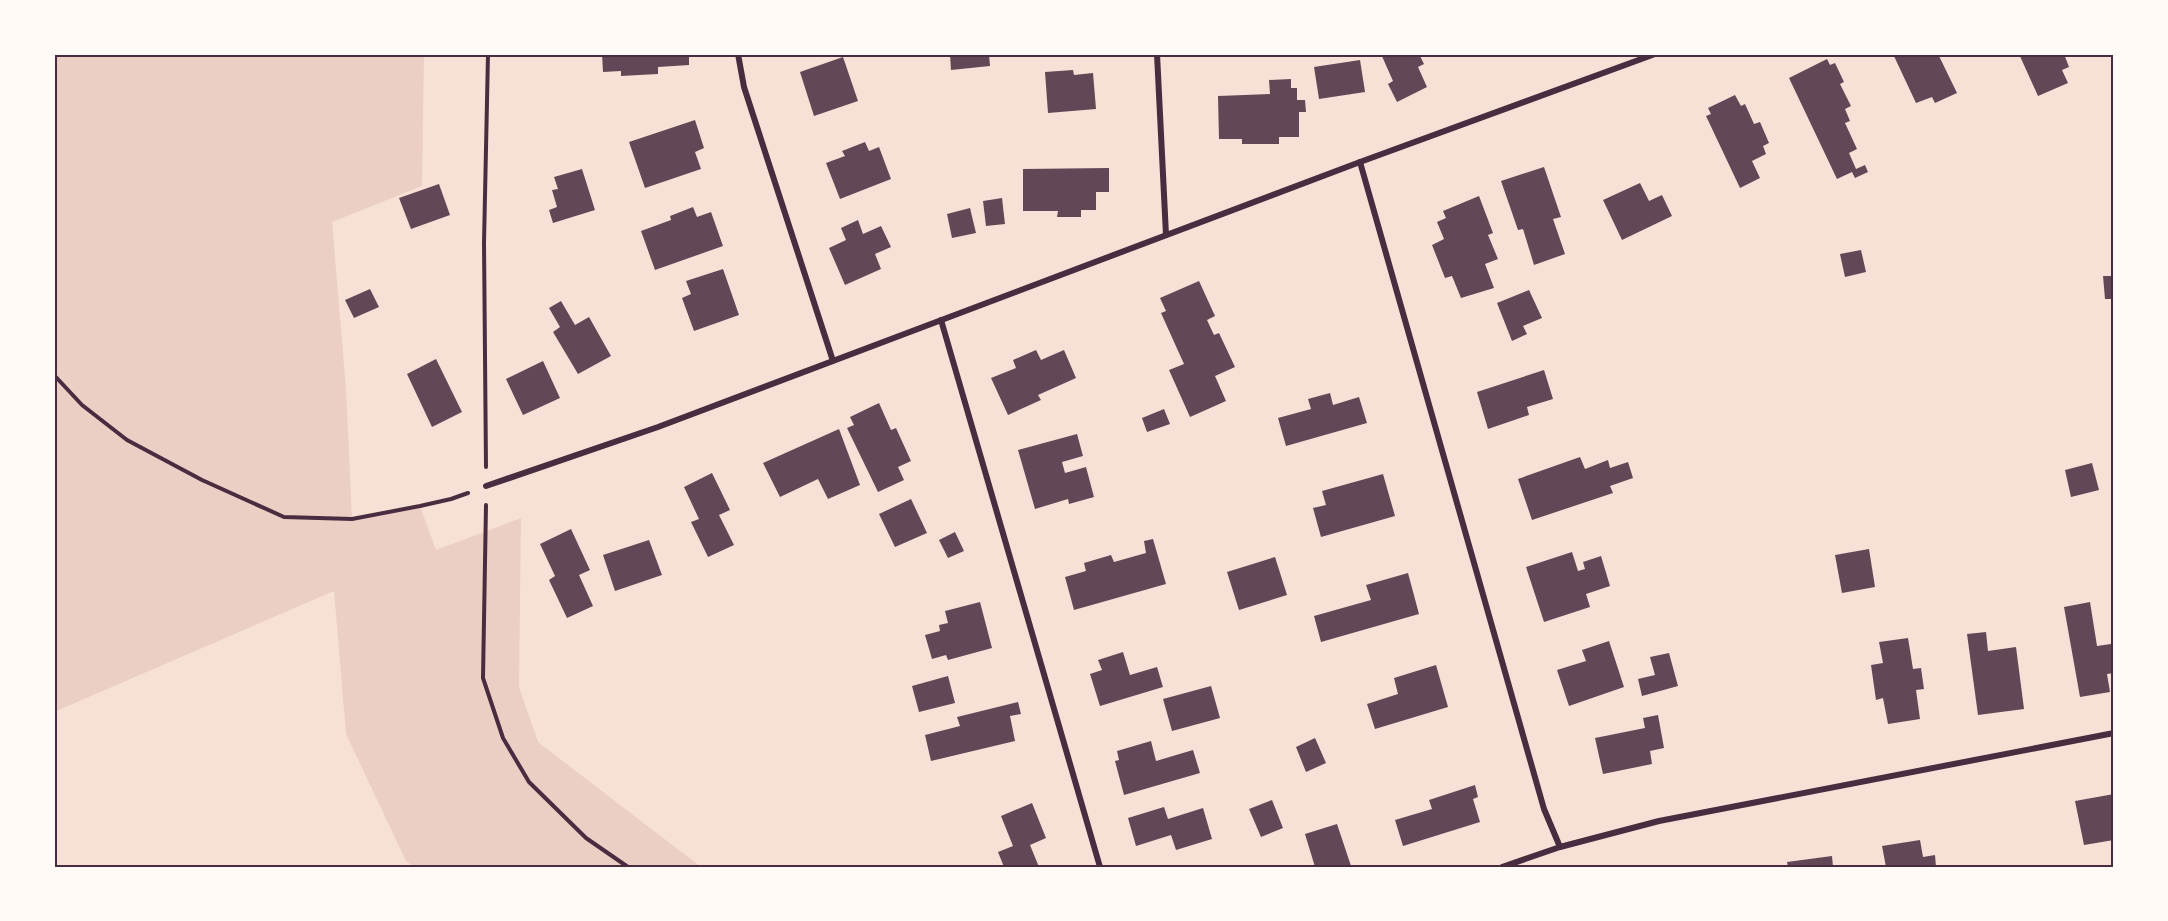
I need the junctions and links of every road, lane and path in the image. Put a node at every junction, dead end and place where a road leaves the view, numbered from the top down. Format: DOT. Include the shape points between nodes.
graph roads {
  1 [pos="738,54"];
  2 [pos="1157,54"];
  3 [pos="1654,54"];
  4 [pos="1360,162"];
  5 [pos="1166,236"];
  6 [pos="941,320"];
  7 [pos="833,361"];
  8 [pos="54,375"];
  9 [pos="486,486"];
  10 [pos="2114,733"];
  11 [pos="1560,847"];
  12 [pos="1100,867"];
  13 [pos="1502,867"];
  1 -- 7 [label="street" via="744,87"];
  2 -- 5 [label="street"];
  3 -- 4 [label="street"];
  4 -- 5 [label="street"];
  4 -- 11 [label="street" via="1545,809"];
  5 -- 6 [label="street"];
  6 -- 7 [label="street"];
  6 -- 12 [label="street"];
  7 -- 9 [label="street"];
  8 -- 9 [label="path" via="82,405 127,440 284,517 352,519 451,499"];
  10 -- 11 [label="street" via="1659,821"];
  11 -- 13 [label="street"];
}
